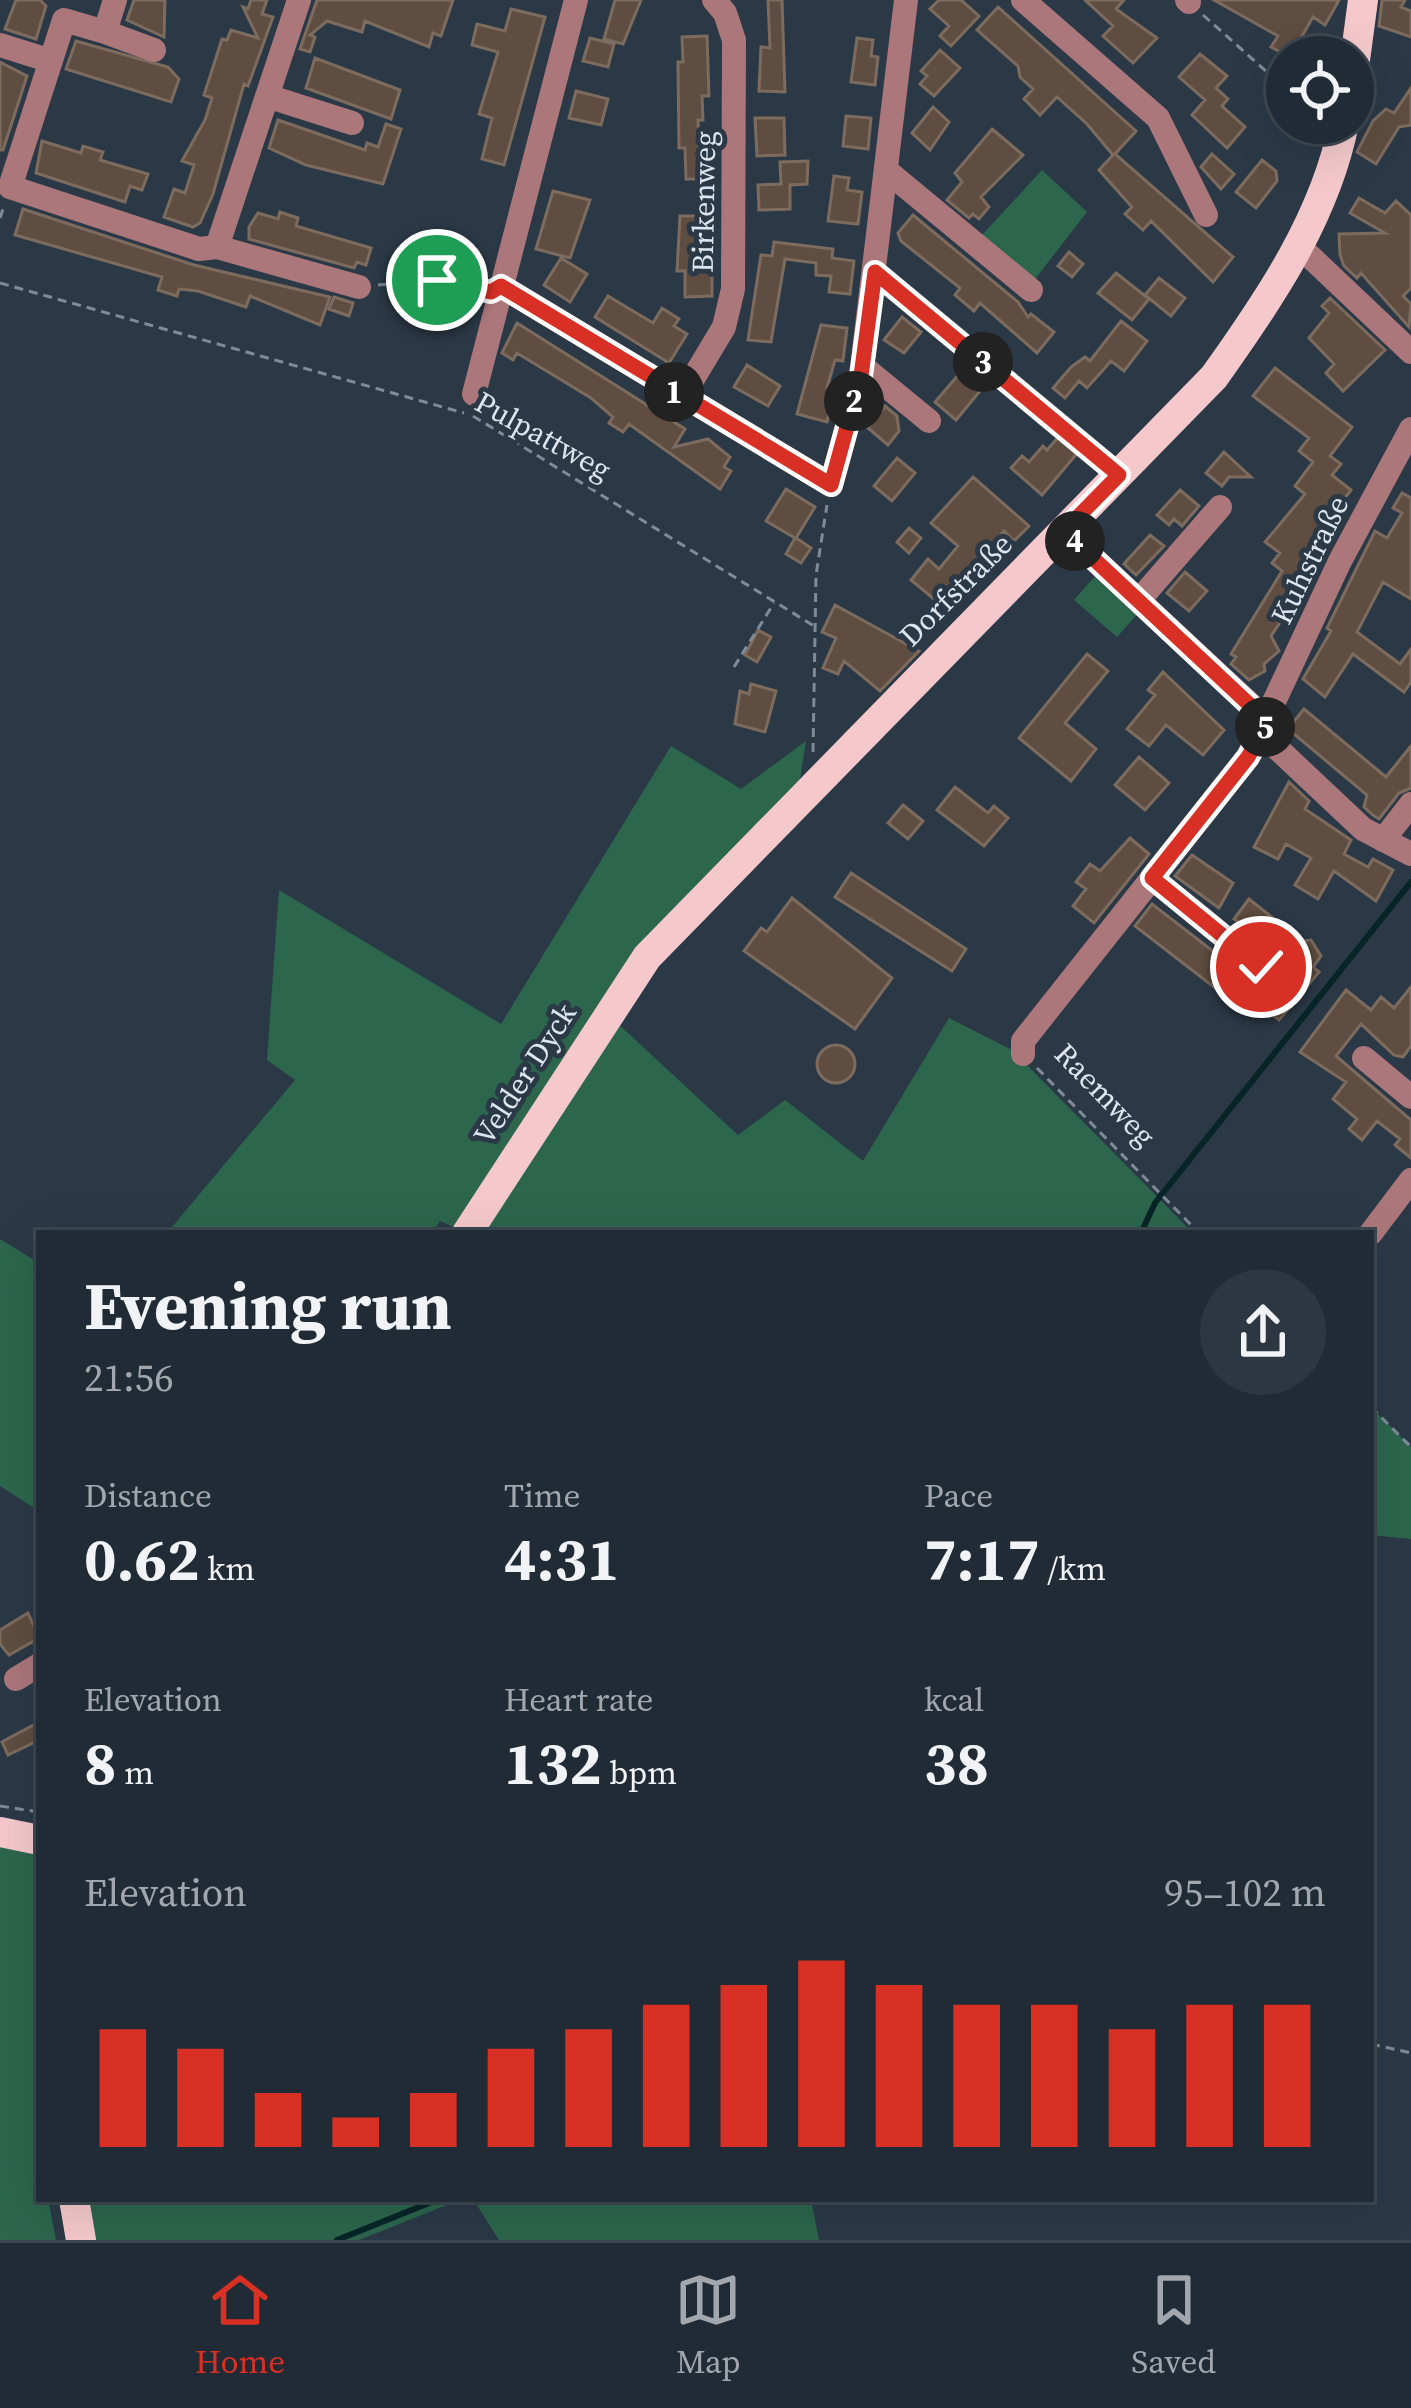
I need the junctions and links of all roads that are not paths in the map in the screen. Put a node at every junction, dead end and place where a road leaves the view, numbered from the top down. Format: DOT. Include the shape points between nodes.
graph roads {
  1 [pos="115,0"];
  2 [pos="299,0"];
  3 [pos="576,0"];
  4 [pos="714,0"];
  5 [pos="906,0"];
  6 [pos="1024,0"];
  7 [pos="1364,0"];
  8 [pos="66,10"];
  9 [pos="105,32"];
  10 [pos="1359,36"];
  11 [pos="0,45"];
  12 [pos="154,50"];
  13 [pos="51,61"];
  14 [pos="267,96"];
  15 [pos="352,123"];
  16 [pos="1337,144"];
  17 [pos="887,172"];
  18 [pos="5,186"];
  19 [pos="1206,215"];
  20 [pos="1299,246"];
  21 [pos="217,247"];
  22 [pos="501,286"];
  23 [pos="359,287"];
  24 [pos="1031,290"];
  25 [pos="1411,352"];
  26 [pos="862,366"];
  27 [pos="474,394"];
  28 [pos="682,397"];
  29 [pos="929,421"];
  30 [pos="1411,429"];
  31 [pos="1220,507"];
  32 [pos="1064,531"];
  33 [pos="1140,599"];
  34 [pos="1265,728"];
  35 [pos="1411,804"];
  36 [pos="1383,840"];
  37 [pos="1411,854"];
  38 [pos="1152,878"];
  39 [pos="647,957"];
  40 [pos="1261,967"];
  41 [pos="1023,1054"];
  42 [pos="1364,1058"];
  43 [pos="1411,1097"];
  44 [pos="1411,1180"];
  45 [pos="468,1230"];
  46 [pos="1373,1230"];
  47 [pos="36,1667"];
  48 [pos="16,1679"];
  49 [pos="0,1832"];
  50 [pos="36,1839"];
  51 [pos="75,2202"];
  52 [pos="81,2240"];
  1 -- 9 [label="street"];
  2 -- 14 [label="street"];
  3 -- 22 [label="street"];
  4 -- 28 [label="street, Birkenweg" via="734,40 737,242 724,327"];
  5 -- 17 [label="street"];
  6 -- 19 [label="street" via="1158,118"];
  7 -- 10 [label="main road"];
  8 -- 9 [label="street"];
  8 -- 13 [label="street"];
  9 -- 12 [label="street"];
  11 -- 13 [label="street"];
  13 -- 18 [label="street"];
  14 -- 15 [label="street"];
  14 -- 21 [label="street"];
  16 -- 20 [label="main road, Dorfstraße"];
  17 -- 24 [label="street"];
  17 -- 26 [label="street"];
  18 -- 21 [label="street" via="199,249"];
  20 -- 25 [label="street"];
  20 -- 32 [label="main road, Dorfstraße" via="1214,377"];
  21 -- 23 [label="street"];
  22 -- 27 [label="street"];
  22 -- 28 [label="street"];
  26 -- 28 [label="street" via="831,485"];
  26 -- 29 [label="street"];
  30 -- 34 [label="street, Kuhstraße"];
  31 -- 33 [label="street"];
  32 -- 33 [label="street"];
  32 -- 39 [label="main road, Dorfstraße"];
  33 -- 34 [label="street"];
  34 -- 36 [label="street"];
  34 -- 38 [label="street, Raemweg"];
  35 -- 36 [label="street"];
  36 -- 37 [label="street"];
  38 -- 40 [label="street"];
  38 -- 41 [label="street, Raemweg" via="1022,1041"];
  39 -- 45 [label="main road, Velder Dyck"];
  42 -- 43 [label="street"];
  44 -- 46 [label="street"];
  47 -- 48 [label="street"];
  49 -- 50 [label="main road"];
  51 -- 52 [label="main road"];
}
